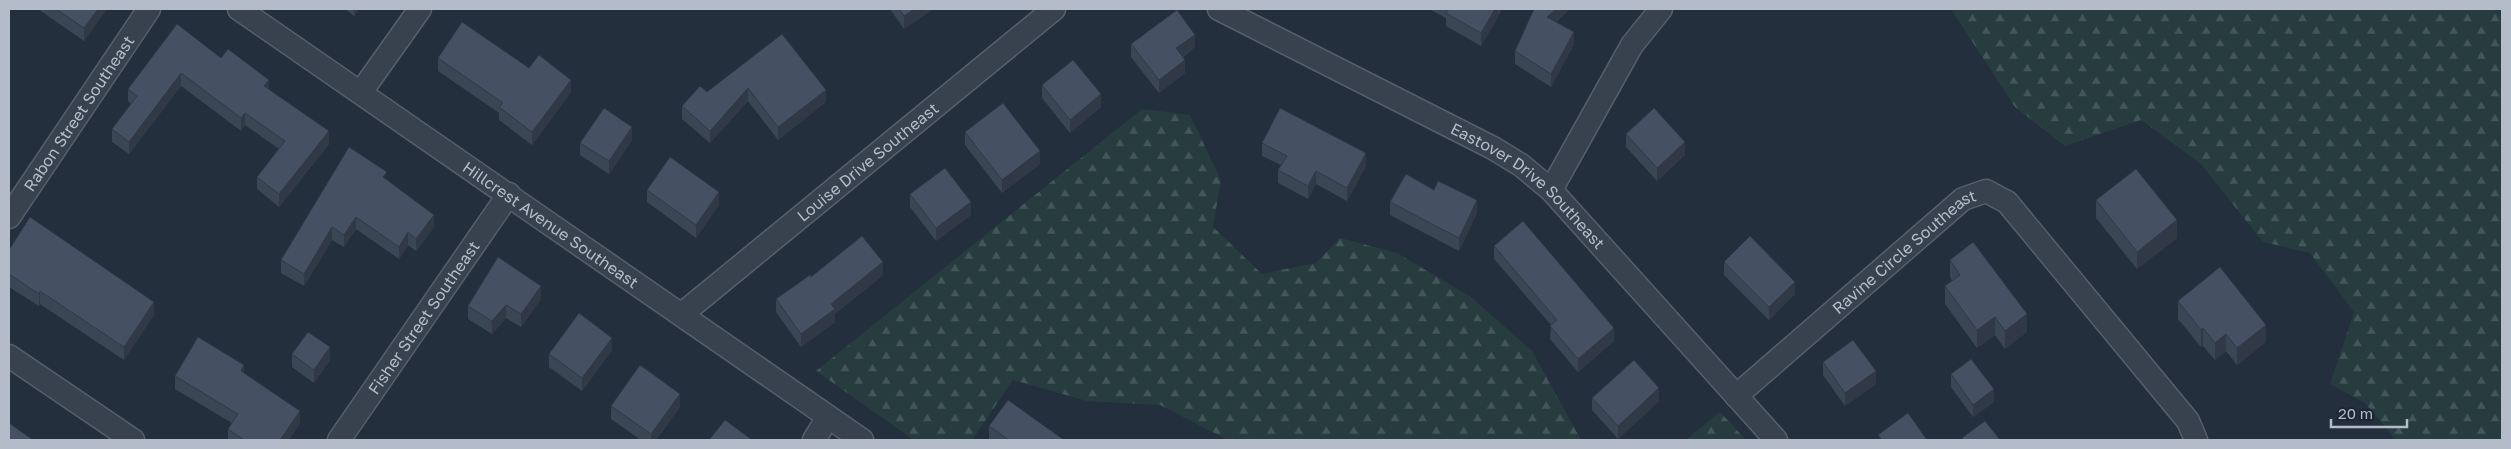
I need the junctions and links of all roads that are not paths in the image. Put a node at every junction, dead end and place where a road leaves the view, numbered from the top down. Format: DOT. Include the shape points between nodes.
graph roads {
  1 [pos="149,9"];
  2 [pos="240,9"];
  3 [pos="420,9"];
  4 [pos="1054,9"];
  5 [pos="1219,9"];
  6 [pos="1661,9"];
  7 [pos="361,92"];
  8 [pos="1551,190"];
  9 [pos="509,194"];
  10 [pos="9,217"];
  11 [pos="682,314"];
  12 [pos="9,356"];
  13 [pos="1736,396"];
  14 [pos="828,417"];
  15 [pos="133,440"];
  16 [pos="339,440"];
  17 [pos="814,440"];
  18 [pos="862,440"];
  19 [pos="1776,440"];
  20 [pos="2196,440"];
  1 -- 10 [label="street, Rabon Street Southeast"];
  2 -- 7 [label="street, Hillcrest Avenue Southeast"];
  3 -- 7 [label="street"];
  4 -- 11 [label="street, Louise Drive Southeast"];
  5 -- 8 [label="street, Eastover Drive Southeast" via="1493,148 1521,165"];
  6 -- 8 [label="street" via="1632,44"];
  7 -- 9 [label="street, Hillcrest Avenue Southeast"];
  8 -- 13 [label="street, Eastover Drive Southeast"];
  9 -- 11 [label="street, Hillcrest Avenue Southeast"];
  9 -- 16 [label="street, Fisher Street Southeast"];
  11 -- 14 [label="street, Hillcrest Avenue Southeast"];
  12 -- 15 [label="street"];
  13 -- 19 [label="street, Eastover Drive Southeast"];
  13 -- 20 [label="street, Ravine Circle Southeast" via="1963,199 1986,191 2013,209 2188,421"];
  14 -- 17 [label="street"];
  14 -- 18 [label="street, Hillcrest Avenue Southeast"];
}
